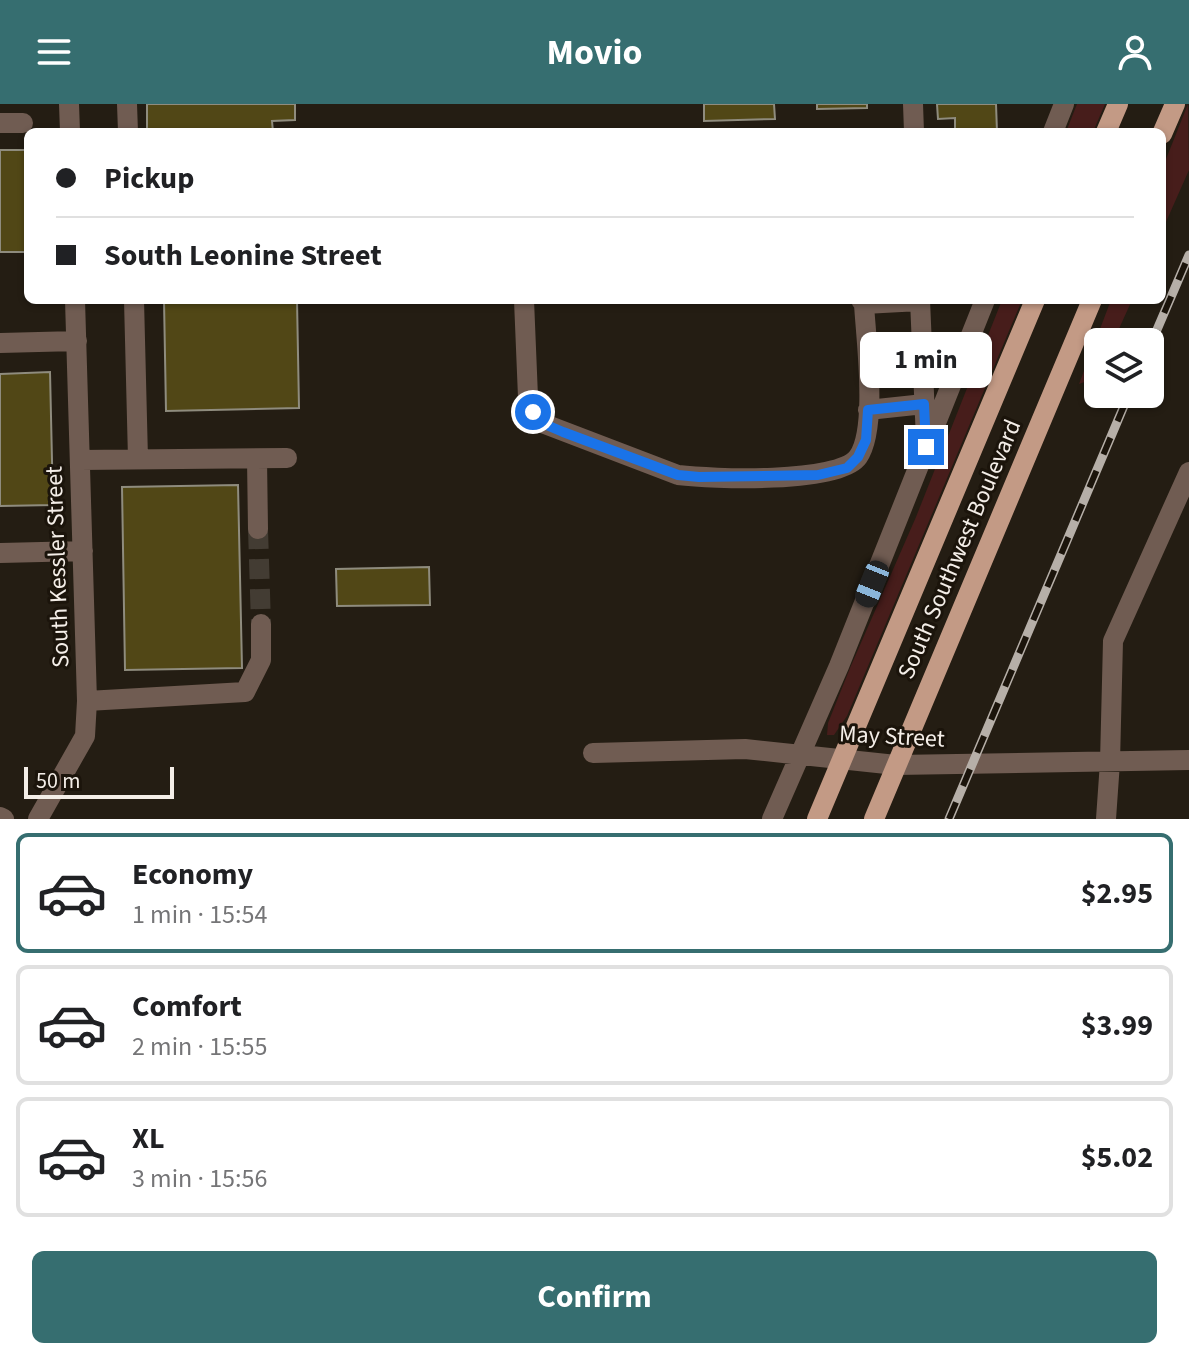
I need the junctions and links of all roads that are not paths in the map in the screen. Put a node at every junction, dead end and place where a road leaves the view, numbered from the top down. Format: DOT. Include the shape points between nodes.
graph roads {
  1 [pos="69,104"];
  2 [pos="127,104"];
  3 [pos="913,104"];
  4 [pos="1064,104"];
  5 [pos="1118,104"];
  6 [pos="1175,104"];
  7 [pos="0,123"];
  8 [pos="23,123"];
  9 [pos="70,128"];
  10 [pos="128,128"];
  11 [pos="914,128"];
  12 [pos="1055,128"];
  13 [pos="1108,128"];
  14 [pos="1165,128"];
  15 [pos="75,304"];
  16 [pos="134,304"];
  17 [pos="524,304"];
  18 [pos="863,304"];
  19 [pos="920,304"];
  20 [pos="983,304"];
  21 [pos="1033,304"];
  22 [pos="1090,304"];
  23 [pos="77,341"];
  24 [pos="0,343"];
  25 [pos="924,404"];
  26 [pos="868,410"];
  27 [pos="926,447"];
  28 [pos="287,458"];
  29 [pos="138,459"];
  30 [pos="257,459"];
  31 [pos="80,460"];
  32 [pos="1189,472"];
  33 [pos="258,529"];
  34 [pos="83,551"];
  35 [pos="0,553"];
  36 [pos="261,624"];
  37 [pos="87,701"];
  38 [pos="593,753"];
  39 [pos="800,755"];
  40 [pos="842,760"];
  41 [pos="1189,760"];
  42 [pos="1110,762"];
  43 [pos="896,765"];
  44 [pos="38,819"];
  45 [pos="772,819"];
  46 [pos="817,819"];
  47 [pos="874,819"];
  48 [pos="1106,819"];
  1 -- 9 [label="street"];
  2 -- 10 [label="street"];
  3 -- 11 [label="street"];
  4 -- 12 [label="street"];
  5 -- 13 [label="main road"];
  6 -- 14 [label="main road"];
  7 -- 8 [label="street"];
  15 -- 23 [label="street, South Kessler Street"];
  16 -- 29 [label="street"];
  17 -- 26 [label="street" via="528,397 542,423 678,475 818,475 847,468 866,440"];
  18 -- 26 [label="street"];
  19 -- 25 [label="street"];
  20 -- 27 [label="street"];
  21 -- 40 [label="main road, South Southwest Boulevard"];
  22 -- 43 [label="main road, South Southwest Boulevard"];
  23 -- 24 [label="street"];
  23 -- 31 [label="street, South Kessler Street"];
  25 -- 26 [label="street"];
  25 -- 27 [label="street"];
  27 -- 39 [label="street"];
  28 -- 30 [label="street"];
  29 -- 30 [label="street"];
  29 -- 31 [label="street"];
  30 -- 33 [label="street"];
  31 -- 34 [label="street, South Kessler Street"];
  32 -- 42 [label="street" via="1113,641"];
  34 -- 35 [label="street"];
  34 -- 37 [label="street, South Kessler Street"];
  36 -- 37 [label="street" via="261,660 245,692"];
  37 -- 44 [label="street, South Kessler Street" via="85,736"];
  38 -- 39 [label="street, May Street" via="745,749"];
  39 -- 40 [label="street, May Street"];
  39 -- 45 [label="street"];
  40 -- 43 [label="street, May Street"];
  40 -- 46 [label="main road, South Southwest Boulevard"];
  41 -- 42 [label="street, May Street"];
  42 -- 43 [label="street, May Street"];
  42 -- 48 [label="street"];
  43 -- 47 [label="main road, South Southwest Boulevard"];
}
